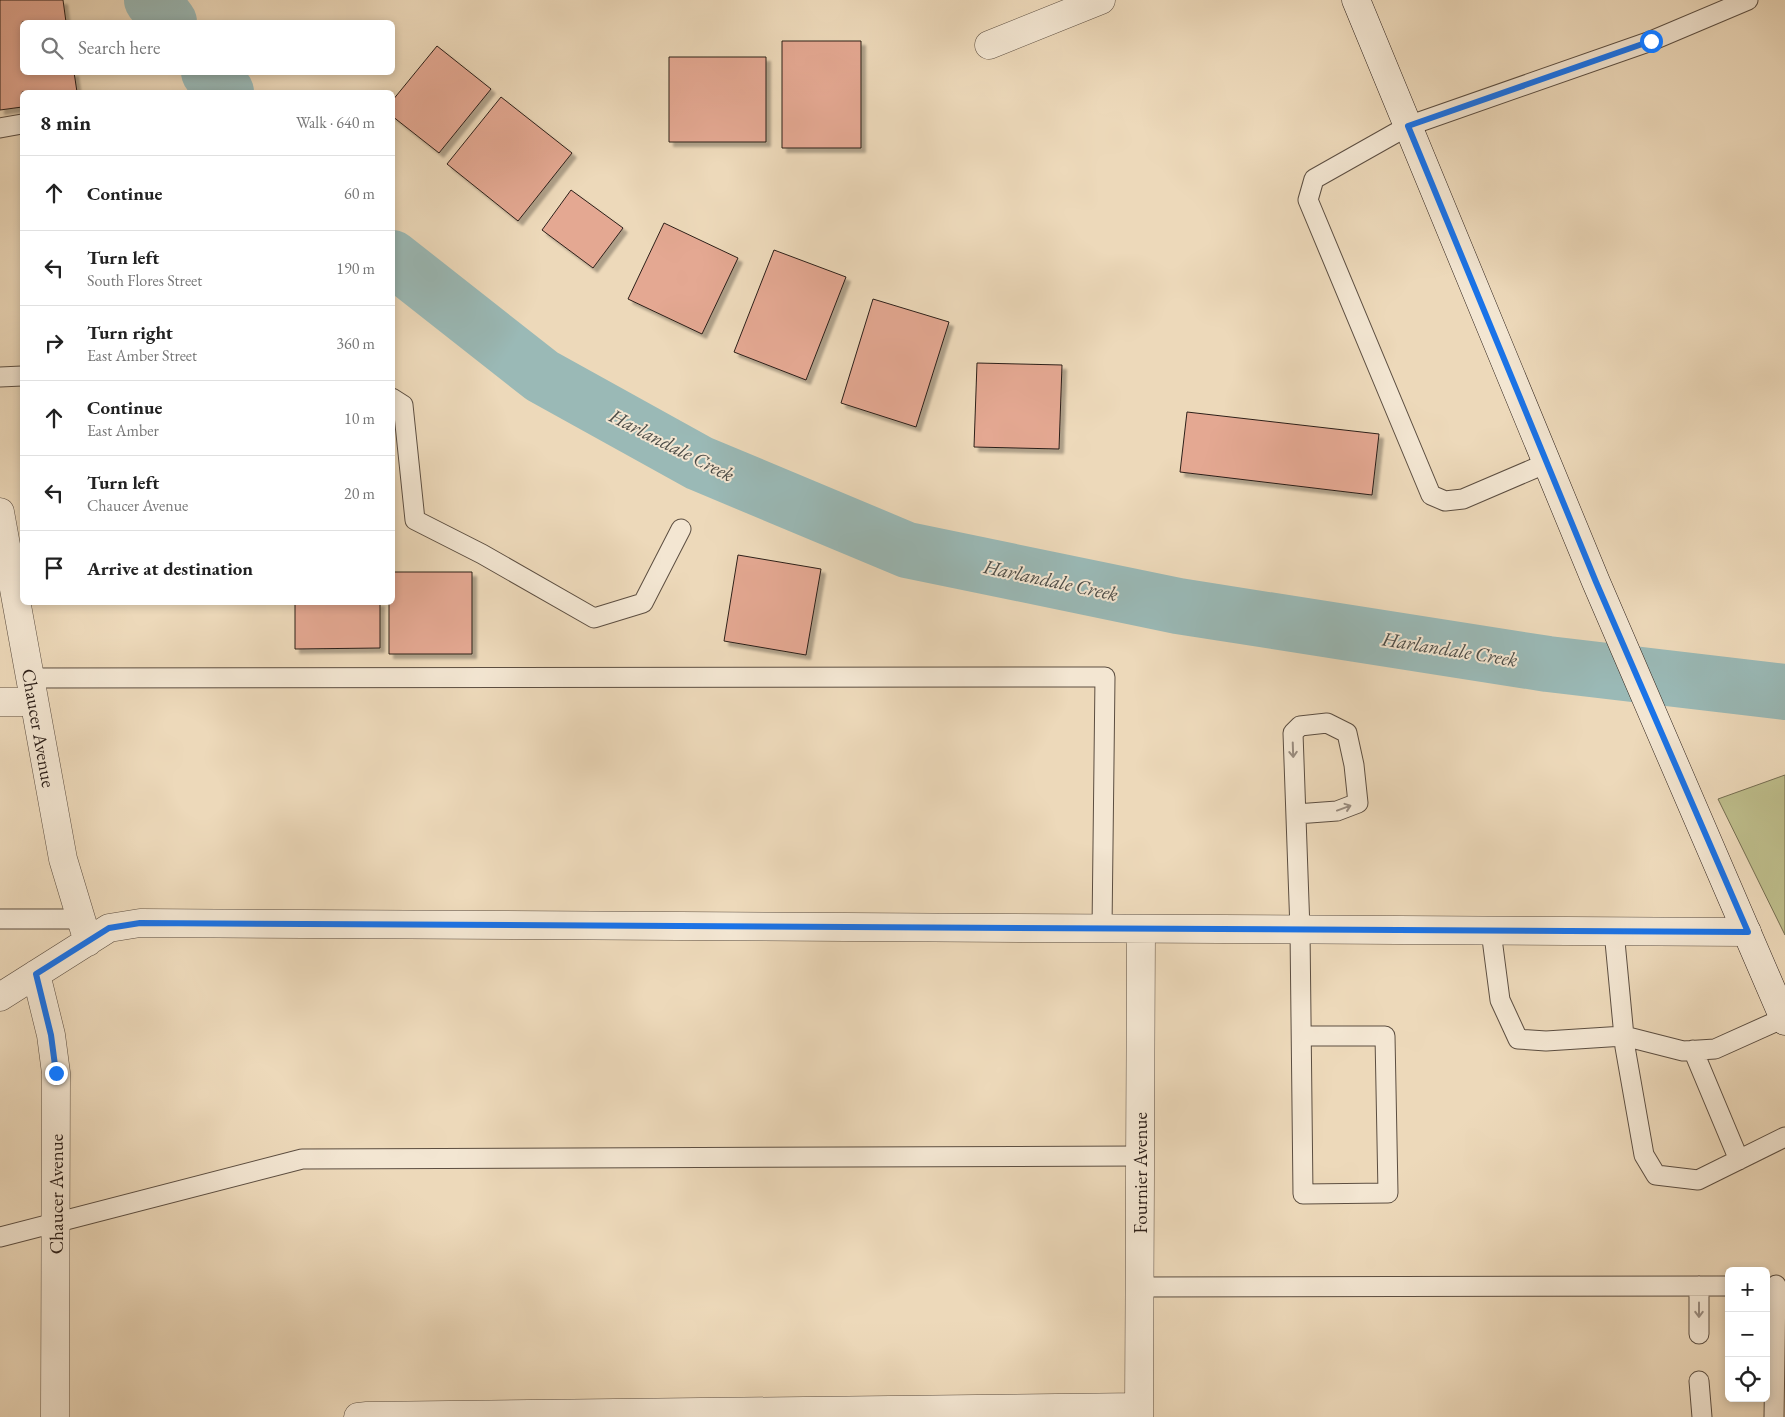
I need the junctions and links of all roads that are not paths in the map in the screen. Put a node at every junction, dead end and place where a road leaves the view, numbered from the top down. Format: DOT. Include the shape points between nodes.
graph roads {
  1 [pos="1101,0"];
  2 [pos="1356,0"];
  3 [pos="1748,0"];
  4 [pos="989,45"];
  5 [pos="20,124"];
  6 [pos="1408,126"];
  7 [pos="0,128"];
  8 [pos="20,376"];
  9 [pos="0,377"];
  10 [pos="395,400"];
  11 [pos="1547,463"];
  12 [pos="0,512"];
  13 [pos="681,529"];
  14 [pos="32,690"];
  15 [pos="0,702"];
  16 [pos="1296,814"];
  17 [pos="0,919"];
  18 [pos="1102,929"];
  19 [pos="1141,929"];
  20 [pos="84,930"];
  21 [pos="1300,930"];
  22 [pos="1491,931"];
  23 [pos="1614,931"];
  24 [pos="1748,932"];
  25 [pos="36,974"];
  26 [pos="0,997"];
  27 [pos="1784,1020"];
  28 [pos="1302,1036"];
  29 [pos="1624,1036"];
  30 [pos="1693,1050"];
  31 [pos="1785,1137"];
  32 [pos="1140,1156"];
  33 [pos="1739,1160"];
  34 [pos="56,1221"];
  35 [pos="0,1236"];
  36 [pos="1776,1285"];
  37 [pos="1700,1286"];
  38 [pos="1725,1286"];
  39 [pos="1140,1287"];
  40 [pos="1700,1334"];
  41 [pos="1699,1381"];
  42 [pos="1139,1412"];
  43 [pos="55,1417"];
  44 [pos="358,1417"];
  45 [pos="1702,1417"];
  46 [pos="1774,1417"];
  1 -- 4 [label="street"];
  2 -- 6 [label="street"];
  3 -- 6 [label="lane" via="1651,41"];
  5 -- 7 [label="lane"];
  6 -- 11 [label="street"];
  6 -- 11 [label="lane" via="1314,179 1308,200 1431,495 1445,501 1463,499"];
  8 -- 9 [label="lane"];
  10 -- 13 [label="lane" via="403,406 415,520 594,618 642,603"];
  11 -- 24 [label="street"];
  12 -- 14 [label="street, Chaucer Avenue"];
  14 -- 15 [label="street"];
  14 -- 18 [label="lane" via="1105,677"];
  14 -- 20 [label="street, Chaucer Avenue" via="63,859"];
  16 -- 16 [label="lane, one-way" via="1337,811 1358,803 1347,732 1327,723 1300,726 1292,732"];
  16 -- 21 [label="lane"];
  17 -- 20 [label="lane"];
  18 -- 19 [label="street"];
  18 -- 20 [label="street" via="140,923"];
  19 -- 21 [label="street"];
  19 -- 32 [label="street, Fournier Avenue"];
  20 -- 25 [label="street"];
  21 -- 22 [label="street"];
  21 -- 28 [label="lane"];
  22 -- 23 [label="street"];
  22 -- 29 [label="lane" via="1500,1000 1518,1039 1546,1042"];
  23 -- 24 [label="street"];
  23 -- 29 [label="lane"];
  24 -- 27 [label="street"];
  25 -- 26 [label="street"];
  25 -- 34 [label="street, Chaucer Avenue" via="51,1035 56,1073"];
  27 -- 30 [label="lane" via="1715,1049"];
  28 -- 28 [label="lane" via="1303,1194 1388,1193 1385,1036"];
  29 -- 30 [label="lane" via="1683,1051"];
  29 -- 33 [label="lane" via="1644,1155 1656,1175 1698,1180"];
  30 -- 33 [label="lane"];
  31 -- 33 [label="lane"];
  32 -- 34 [label="lane" via="302,1159"];
  32 -- 39 [label="street, Fournier Avenue"];
  34 -- 35 [label="lane"];
  34 -- 43 [label="street, Chaucer Avenue"];
  36 -- 46 [label="lane"];
  37 -- 38 [label="lane"];
  37 -- 39 [label="lane"];
  37 -- 40 [label="lane, one-way"];
  39 -- 42 [label="street, Fournier Avenue"];
  41 -- 45 [label="lane"];
  42 -- 44 [label="street"];
}
